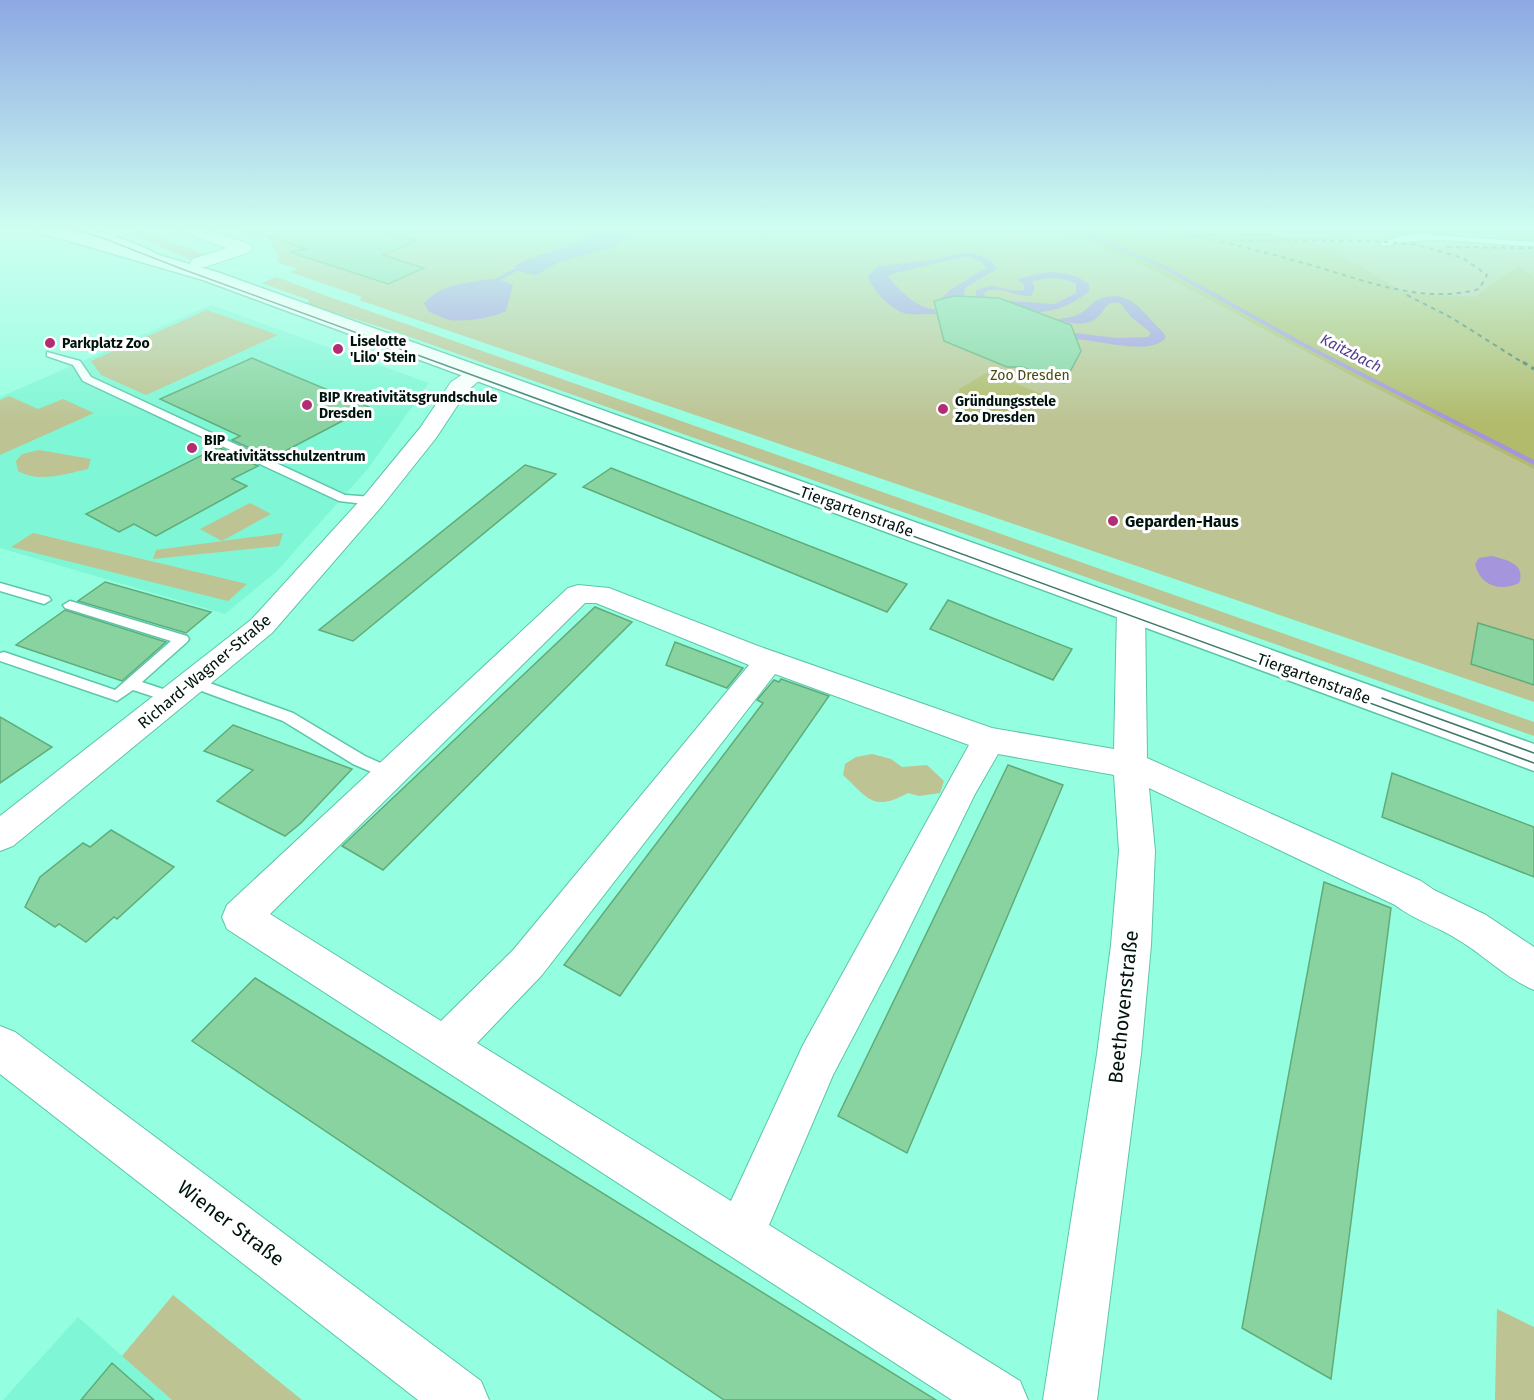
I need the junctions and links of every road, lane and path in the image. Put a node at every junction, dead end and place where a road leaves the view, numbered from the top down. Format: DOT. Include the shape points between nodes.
graph roads {
  1 [pos="263,292"];
  2 [pos="50,354"];
  3 [pos="478,373"];
  4 [pos="373,501"];
  5 [pos="0,587"];
  6 [pos="44,600"];
  7 [pos="70,605"];
  8 [pos="1131,611"];
  9 [pos="4,657"];
  10 [pos="770,660"];
  11 [pos="130,684"];
  12 [pos="183,690"];
  13 [pos="989,740"];
  14 [pos="1534,758"];
  15 [pos="1131,765"];
  16 [pos="390,774"];
  17 [pos="0,836"];
  18 [pos="1534,970"];
  19 [pos="446,1046"];
  20 [pos="0,1047"];
  21 [pos="741,1234"];
  22 [pos="462,1400"];
  23 [pos="1001,1400"];
  24 [pos="1070,1400"];
  1 -- 3 [label="main road, Tiergartenstraße"];
  2 -- 4 [label="lane" via="77,363 87,379 197,432 343,498"];
  3 -- 4 [label="street, Richard-Wagner-Straße" via="459,387"];
  3 -- 8 [label="main road, Tiergartenstraße"];
  4 -- 12 [label="street, Richard-Wagner-Straße" via="262,627"];
  5 -- 6 [label="lane"];
  7 -- 11 [label="lane" via="182,639"];
  8 -- 14 [label="main road, Tiergartenstraße"];
  8 -- 15 [label="street, Beethovenstraße"];
  9 -- 11 [label="lane" via="117,696"];
  10 -- 13 [label="street"];
  10 -- 16 [label="street" via="599,594 578,594"];
  10 -- 19 [label="street" via="528,962"];
  11 -- 12 [label="lane"];
  12 -- 16 [label="lane" via="288,717"];
  12 -- 17 [label="street, Richard-Wagner-Straße"];
  13 -- 15 [label="street"];
  13 -- 21 [label="street" via="818,1060"];
  15 -- 18 [label="street" via="1408,893 1462,921"];
  15 -- 24 [label="street, Beethovenstraße" via="1137,851 1131,945"];
  16 -- 19 [label="street" via="241,917"];
  19 -- 21 [label="street"];
  20 -- 22 [label="street, Wiener Straße"];
  21 -- 23 [label="street"];
}
